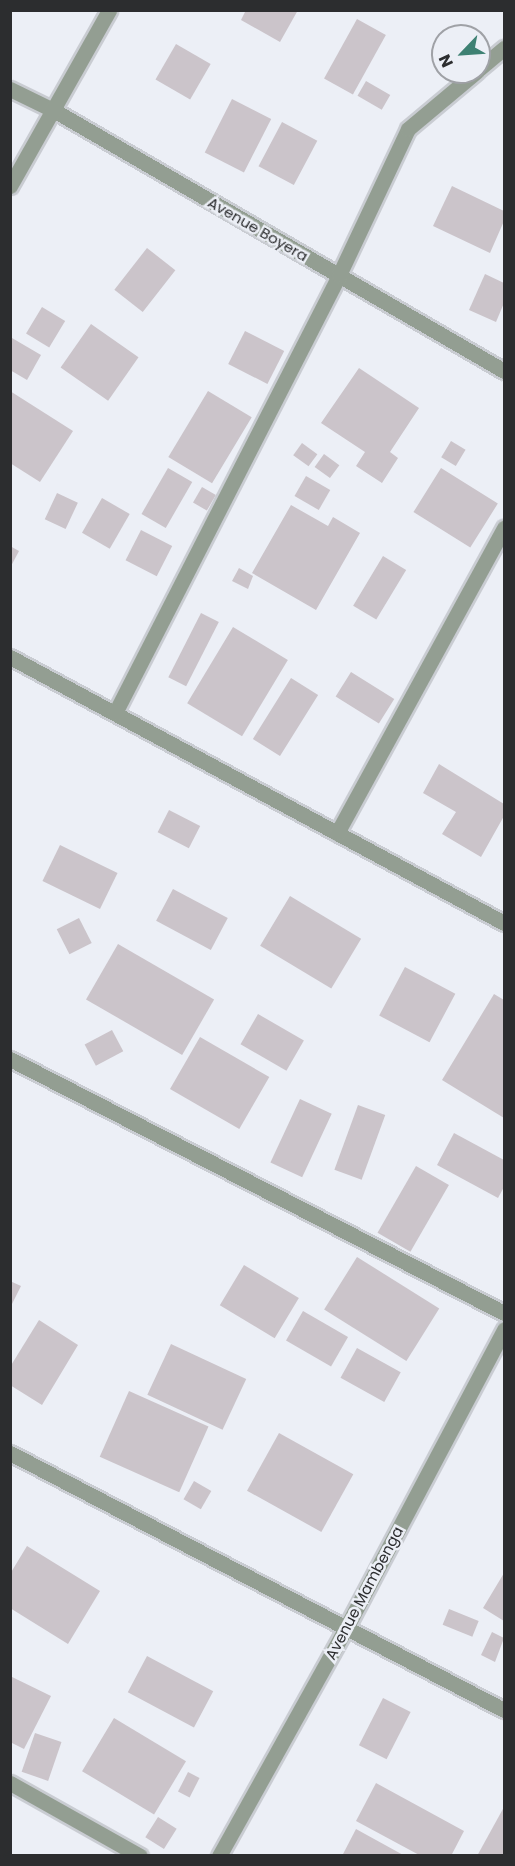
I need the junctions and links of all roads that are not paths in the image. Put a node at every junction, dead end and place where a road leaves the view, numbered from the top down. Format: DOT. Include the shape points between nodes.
graph roads {
  1 [pos="109,10"];
  2 [pos="504,48"];
  3 [pos="491,59"];
  4 [pos="462,84"];
  5 [pos="10,89"];
  6 [pos="55,111"];
  7 [pos="10,186"];
  8 [pos="339,275"];
  9 [pos="504,371"];
  10 [pos="504,528"];
  11 [pos="10,657"];
  12 [pos="115,713"];
  13 [pos="337,833"];
  14 [pos="504,923"];
  15 [pos="10,1059"];
  16 [pos="504,1313"];
  17 [pos="504,1329"];
  18 [pos="10,1453"];
  19 [pos="346,1629"];
  20 [pos="504,1710"];
  21 [pos="10,1783"];
  22 [pos="140,1856"];
  23 [pos="219,1856"];
  1 -- 6 [label="street"];
  2 -- 3 [label="street"];
  4 -- 8 [label="street" via="408,129"];
  5 -- 6 [label="street, Avenue Boyera"];
  6 -- 7 [label="street"];
  6 -- 8 [label="street, Avenue Boyera"];
  8 -- 9 [label="street, Avenue Boyera"];
  8 -- 12 [label="street"];
  10 -- 13 [label="street"];
  11 -- 12 [label="street"];
  12 -- 13 [label="street"];
  13 -- 14 [label="street"];
  15 -- 16 [label="street"];
  17 -- 19 [label="street, Avenue Mambenga"];
  18 -- 19 [label="street"];
  19 -- 20 [label="street"];
  19 -- 23 [label="street, Avenue Mambenga"];
  21 -- 22 [label="street"];
}
